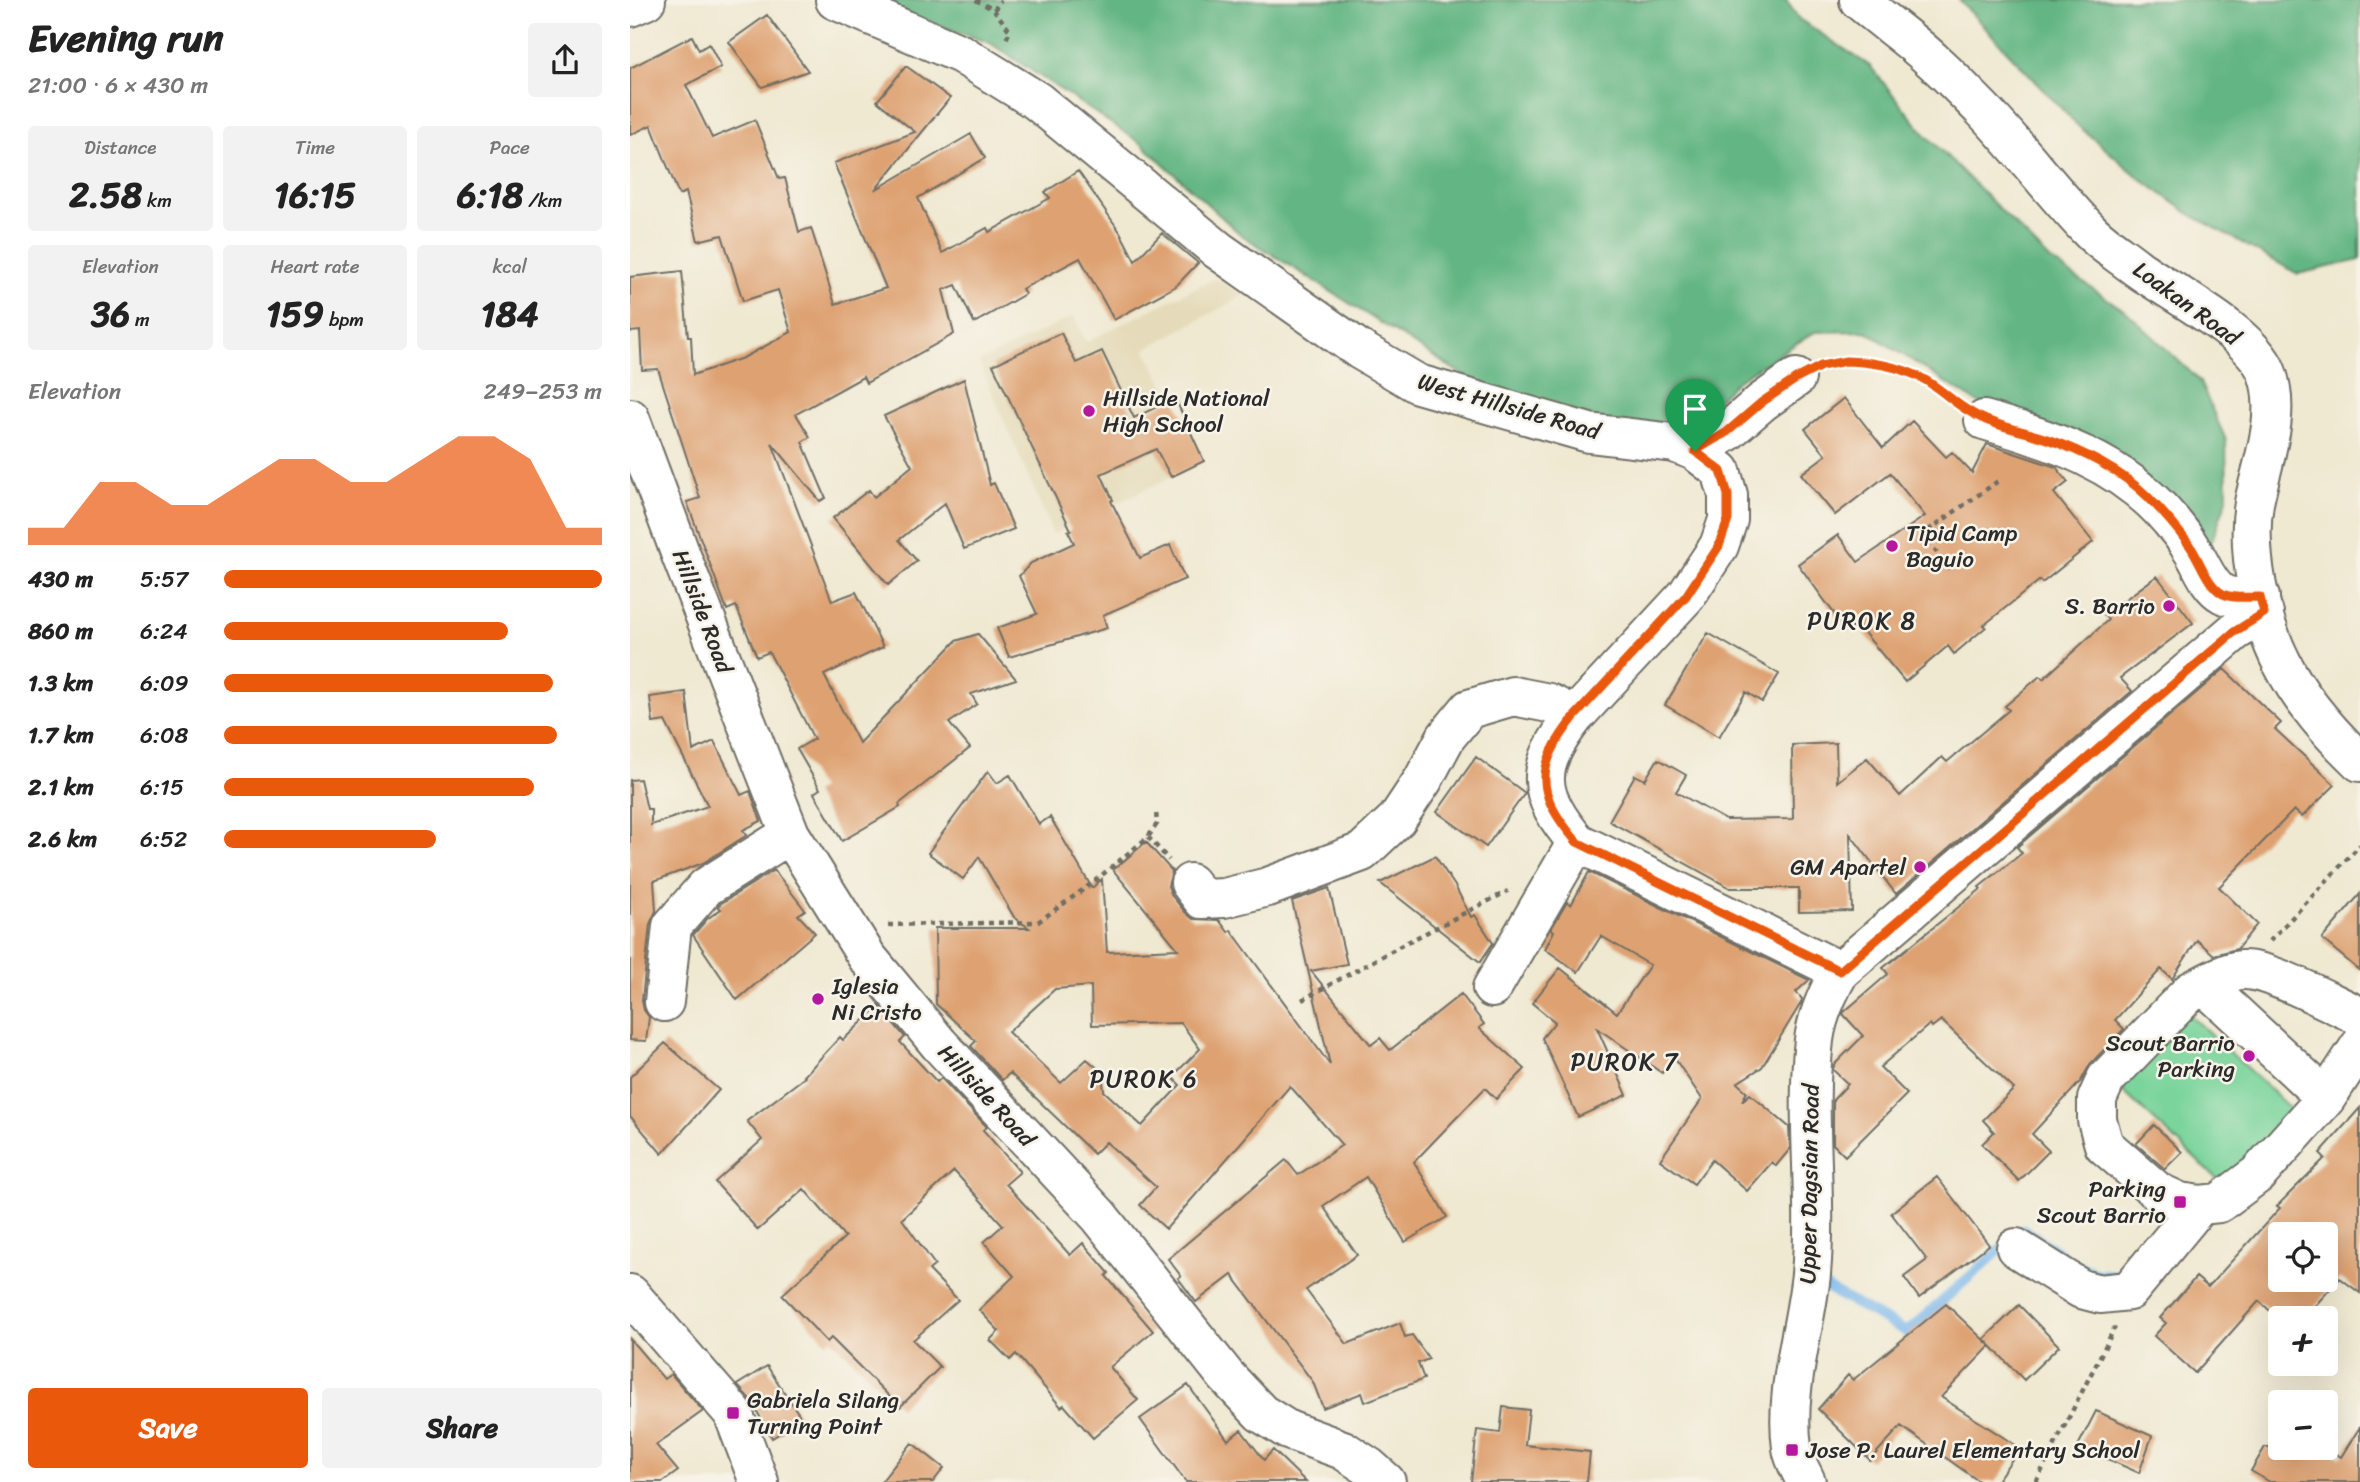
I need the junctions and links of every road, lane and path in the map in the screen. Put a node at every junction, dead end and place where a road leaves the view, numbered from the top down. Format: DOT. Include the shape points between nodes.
graph roads {
  1 [pos="646,0"];
  2 [pos="835,0"];
  3 [pos="976,0"];
  4 [pos="1001,0"];
  5 [pos="1860,0"];
  6 [pos="630,7"];
  7 [pos="994,10"];
  8 [pos="1010,31"];
  9 [pos="1796,379"];
  10 [pos="630,418"];
  11 [pos="1984,420"];
  12 [pos="1695,451"];
  13 [pos="2001,479"];
  14 [pos="1949,569"];
  15 [pos="2262,605"];
  16 [pos="1575,716"];
  17 [pos="2360,762"];
  18 [pos="1156,813"];
  19 [pos="790,834"];
  20 [pos="1577,842"];
  21 [pos="2360,845"];
  22 [pos="1190,883"];
  23 [pos="1506,891"];
  24 [pos="904,923"];
  25 [pos="2243,970"];
  26 [pos="1840,971"];
  27 [pos="2204,985"];
  28 [pos="1492,988"];
  29 [pos="1302,1000"];
  30 [pos="664,1002"];
  31 [pos="2360,1017"];
  32 [pos="2360,1046"];
  33 [pos="2326,1098"];
  34 [pos="2200,1205"];
  35 [pos="2017,1248"];
  36 [pos="630,1294"];
  37 [pos="2114,1329"];
  38 [pos="759,1482"];
  39 [pos="1386,1482"];
  40 [pos="1806,1482"];
  41 [pos="2036,1482"];
  1 -- 6 [label="street"];
  2 -- 12 [label="street, West Hillside Road" via="961,54 1006,80 1218,250 1360,350 1418,384 1590,433 1674,443"];
  3 -- 7 [label="path"];
  4 -- 7 [label="path"];
  5 -- 15 [label="street, Loakan Road" via="1982,109 2093,234 2234,334 2256,355 2267,373 2271,396 2271,424 2251,530"];
  7 -- 8 [label="path"];
  9 -- 11 [label="path" via="1821,366 1872,362 1931,383"];
  9 -- 12 [label="street"];
  10 -- 19 [label="street, Hillside Road"];
  11 -- 15 [label="street" via="2066,446 2118,474 2169,520 2216,588"];
  12 -- 16 [label="street, West Hillside Road" via="1721,471 1728,495 1728,520 1719,546 1686,596"];
  13 -- 14 [label="path" via="1923,534"];
  15 -- 17 [label="street, Loakan Road" via="2281,663 2310,708"];
  15 -- 26 [label="street"];
  16 -- 20 [label="street, West Hillside Road" via="1548,755 1545,774 1552,809"];
  16 -- 22 [label="street" via="1549,703 1513,696 1469,709 1446,737 1397,819 1362,852 1224,898 1202,899"];
  18 -- 24 [label="path" via="1157,824 1148,837 1038,922"];
  19 -- 30 [label="street" via="706,887 672,926"];
  19 -- 39 [label="street, Hillside Road" via="867,957 902,1001 1099,1216 1226,1376 1261,1413 1288,1430 1343,1450"];
  20 -- 26 [label="street, West Hillside Road"];
  20 -- 28 [label="street"];
  21 -- 25 [label="path"];
  23 -- 29 [label="path"];
  25 -- 27 [label="street"];
  25 -- 31 [label="street" via="2268,975"];
  26 -- 40 [label="street, Upper Dagsian Road" via="1824,1004 1813,1062 1811,1274 1792,1402 1792,1450"];
  27 -- 33 [label="street"];
  27 -- 34 [label="street" via="2191,991 2106,1079 2097,1099 2104,1144 2158,1192"];
  32 -- 33 [label="street"];
  33 -- 34 [label="street" via="2258,1174 2219,1203"];
  34 -- 35 [label="street" via="2129,1291 2100,1294 2081,1289"];
  36 -- 38 [label="street" via="733,1413"];
  37 -- 41 [label="path"];
}
